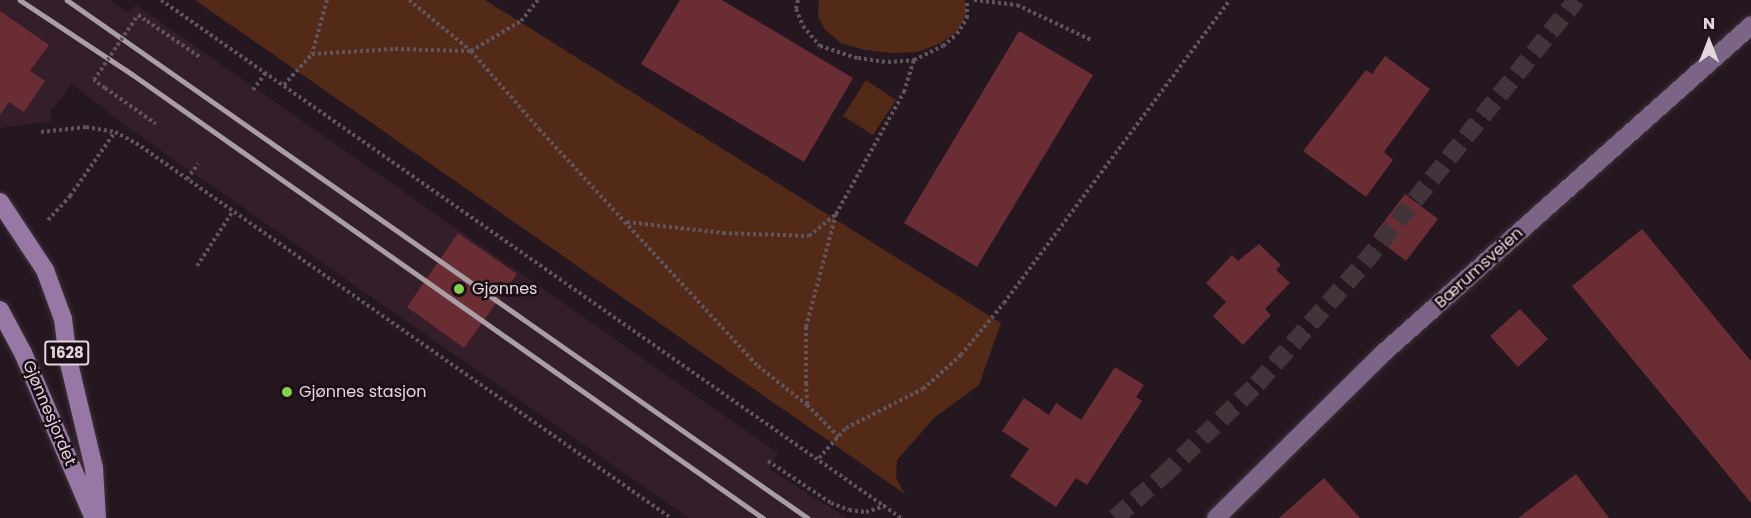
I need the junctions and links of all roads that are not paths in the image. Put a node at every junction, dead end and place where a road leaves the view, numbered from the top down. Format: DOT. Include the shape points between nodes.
graph roads {
  1 [pos="1751,26"];
  2 [pos="0,201"];
  3 [pos="0,310"];
  4 [pos="95,518"];
  5 [pos="1216,518"];
  1 -- 5 [label="street, Bærumsveien" via="1380,356"];
  2 -- 4 [label="main road, Gjønnesjordet / 1628" via="45,270 63,319 68,359 94,468"];
  3 -- 4 [label="main road, Gjønnesjordet / 1628" via="23,353"];
}
